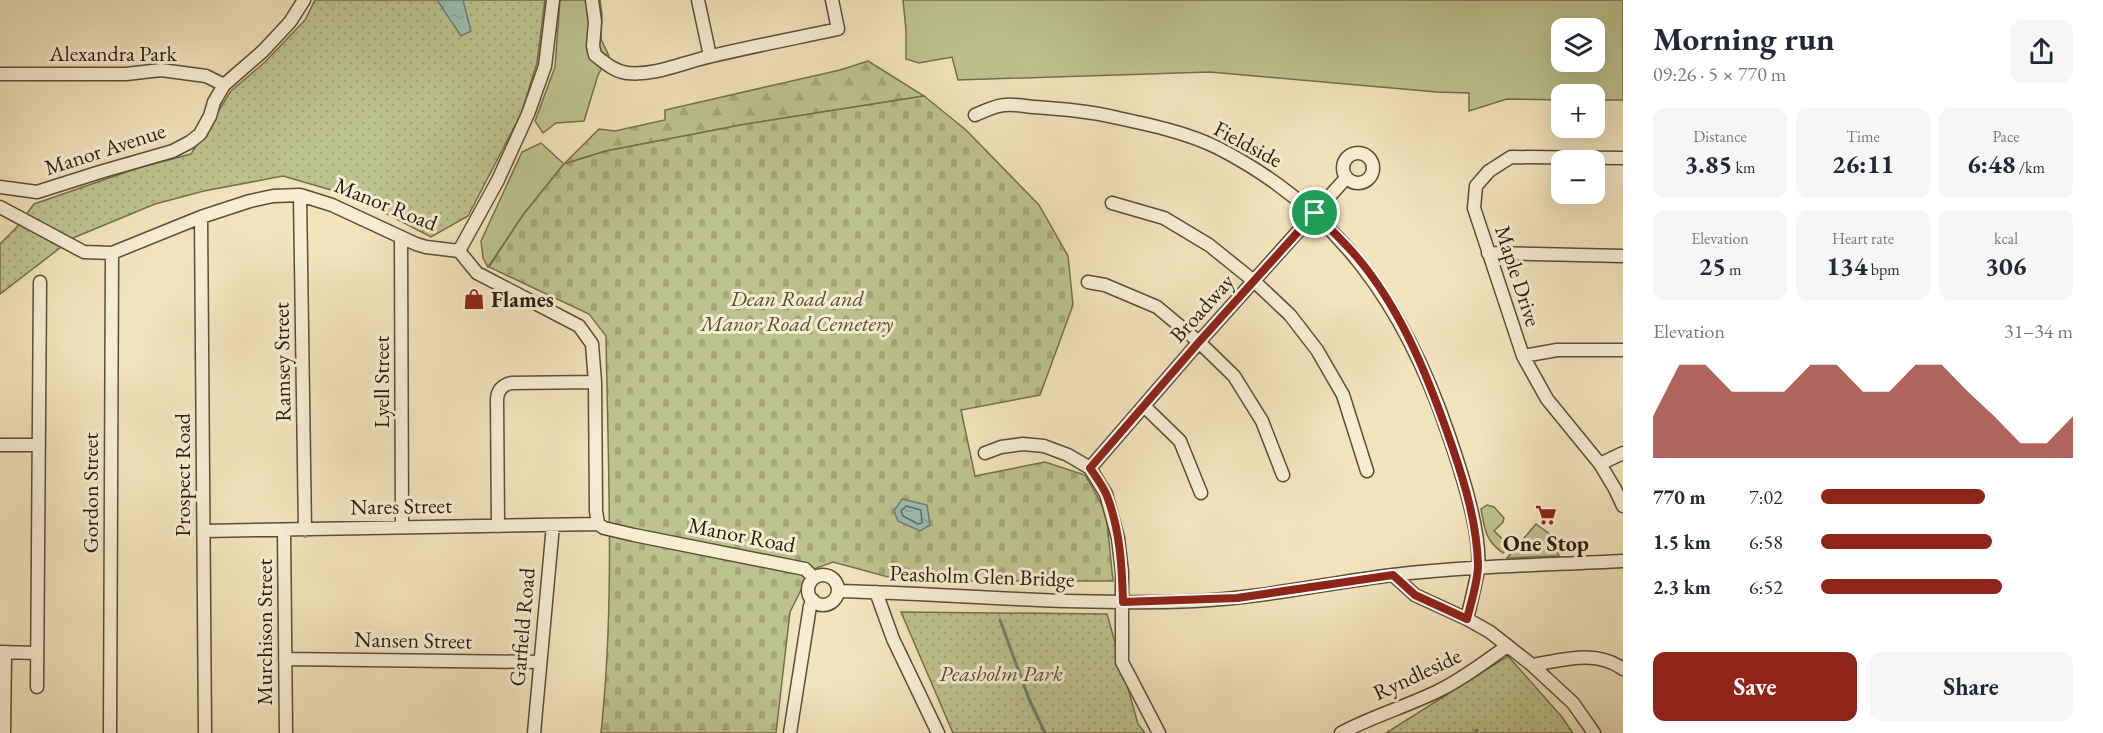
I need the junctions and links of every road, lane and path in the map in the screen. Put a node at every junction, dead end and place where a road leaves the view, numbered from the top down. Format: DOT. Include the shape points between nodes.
graph roads {
  1 [pos="304,0"];
  2 [pos="553,0"];
  3 [pos="592,0"];
  4 [pos="698,0"];
  5 [pos="832,0"];
  6 [pos="710,56"];
  7 [pos="0,74"];
  8 [pos="224,85"];
  9 [pos="975,115"];
  10 [pos="1623,158"];
  11 [pos="1346,178"];
  12 [pos="0,187"];
  13 [pos="300,195"];
  14 [pos="1112,203"];
  15 [pos="0,207"];
  16 [pos="1315,213"];
  17 [pos="201,218"];
  18 [pos="401,238"];
  19 [pos="459,251"];
  20 [pos="112,253"];
  21 [pos="1488,253"];
  22 [pos="1623,256"];
  23 [pos="40,282"];
  24 [pos="1088,282"];
  25 [pos="1254,282"];
  26 [pos="1199,342"];
  27 [pos="1623,350"];
  28 [pos="1523,356"];
  29 [pos="595,382"];
  30 [pos="1144,406"];
  31 [pos="0,445"];
  32 [pos="39,445"];
  33 [pos="985,453"];
  34 [pos="1623,453"];
  35 [pos="1600,464"];
  36 [pos="1090,468"];
  37 [pos="1367,471"];
  38 [pos="1283,475"];
  39 [pos="1201,493"];
  40 [pos="1623,506"];
  41 [pos="598,524"];
  42 [pos="553,525"];
  43 [pos="498,526"];
  44 [pos="402,527"];
  45 [pos="284,530"];
  46 [pos="305,530"];
  47 [pos="204,531"];
  48 [pos="1623,561"];
  49 [pos="1478,568"];
  50 [pos="1393,575"];
  51 [pos="814,578"];
  52 [pos="838,591"];
  53 [pos="876,592"];
  54 [pos="813,600"];
  55 [pos="1123,602"];
  56 [pos="1467,619"];
  57 [pos="1507,646"];
  58 [pos="3,652"];
  59 [pos="37,653"];
  60 [pos="285,659"];
  61 [pos="540,662"];
  62 [pos="1532,665"];
  63 [pos="1623,669"];
  64 [pos="37,687"];
  65 [pos="4,733"];
  66 [pos="110,733"];
  67 [pos="205,733"];
  68 [pos="286,733"];
  69 [pos="534,733"];
  70 [pos="790,733"];
  71 [pos="938,733"];
  72 [pos="1159,733"];
  73 [pos="1341,733"];
  74 [pos="1594,733"];
  1 -- 8 [label="street" via="263,51"];
  2 -- 19 [label="street" via="545,66 528,114"];
  3 -- 6 [label="street" via="595,55 614,69 641,73"];
  4 -- 6 [label="street"];
  5 -- 6 [label="street" via="838,29"];
  7 -- 8 [label="street, Alexandra Park" via="126,74 161,70 206,76"];
  8 -- 12 [label="street, Manor Avenue" via="200,134 173,151 37,192"];
  9 -- 16 [label="street, Fieldside" via="1004,104 1059,108 1171,131 1216,147 1278,183"];
  10 -- 21 [label="street, Maple Drive" via="1511,157 1489,171 1476,186 1474,208"];
  11 -- 16 [label="street, Broadway"];
  13 -- 17 [label="street, Manor Road" via="250,201"];
  13 -- 18 [label="street, Manor Road" via="332,204"];
  13 -- 46 [label="street, Ramsey Street"];
  14 -- 25 [label="street" via="1164,218 1209,245"];
  15 -- 20 [label="street, Manor Road" via="71,247 84,252"];
  16 -- 25 [label="street, Broadway"];
  16 -- 49 [label="street, Fieldside" via="1357,257 1416,352 1463,480"];
  17 -- 20 [label="street, Manor Road"];
  17 -- 47 [label="street, Prospect Road"];
  18 -- 19 [label="street, Manor Road" via="426,247"];
  18 -- 44 [label="street, Lyell Street"];
  19 -- 29 [label="street, Manor Road" via="477,273 579,326 592,344"];
  20 -- 66 [label="street, Gordon Street"];
  21 -- 22 [label="street"];
  21 -- 28 [label="street, Maple Drive"];
  23 -- 32 [label="street"];
  24 -- 26 [label="street" via="1105,285 1156,307"];
  25 -- 26 [label="street, Broadway"];
  25 -- 37 [label="street" via="1290,315 1317,350 1343,395"];
  26 -- 30 [label="street, Broadway"];
  26 -- 38 [label="street" via="1234,376 1262,421"];
  27 -- 28 [label="street" via="1557,350"];
  28 -- 35 [label="street, Maple Drive" via="1547,399"];
  29 -- 41 [label="street, Manor Road"];
  29 -- 43 [label="street" via="512,383 498,392"];
  30 -- 36 [label="street, Broadway"];
  30 -- 39 [label="street" via="1180,441"];
  31 -- 32 [label="street"];
  32 -- 59 [label="street"];
  33 -- 36 [label="street" via="1023,444 1044,446"];
  34 -- 35 [label="street"];
  35 -- 40 [label="street, Maple Drive"];
  36 -- 55 [label="street" via="1106,494 1118,538"];
  41 -- 42 [label="street, Nares Street"];
  41 -- 51 [label="street, Manor Road" via="634,535 805,569"];
  42 -- 43 [label="street, Nares Street"];
  42 -- 61 [label="street, Garfield Road"];
  43 -- 44 [label="street, Nares Street"];
  44 -- 46 [label="street, Nares Street"];
  45 -- 46 [label="street, Nares Street"];
  45 -- 47 [label="street, Nares Street"];
  45 -- 60 [label="street, Murchison Street"];
  47 -- 67 [label="street, Prospect Road"];
  48 -- 49 [label="street, Peasholm Glen Bridge"];
  49 -- 50 [label="street, Peasholm Glen Bridge"];
  49 -- 56 [label="street, Fieldside"];
  50 -- 55 [label="street, Peasholm Glen Bridge" via="1237,598"];
  50 -- 56 [label="street" via="1415,595"];
  51 -- 52 [label="street, Manor Road" via="831,577"];
  51 -- 54 [label="street, Manor Road" via="808,589"];
  52 -- 53 [label="street, Peasholm Glen Bridge"];
  52 -- 54 [label="street" via="827,604"];
  53 -- 55 [label="street, Peasholm Glen Bridge"];
  53 -- 71 [label="street" via="893,639"];
  54 -- 70 [label="street"];
  55 -- 72 [label="street" via="1122,662"];
  56 -- 57 [label="street"];
  57 -- 62 [label="street"];
  57 -- 73 [label="street, Ryndleside" via="1469,675"];
  58 -- 59 [label="street"];
  58 -- 65 [label="street"];
  59 -- 64 [label="street"];
  60 -- 61 [label="street, Nansen Street"];
  60 -- 68 [label="street, Murchison Street"];
  61 -- 69 [label="street, Garfield Road"];
  62 -- 63 [label="street" via="1582,656"];
  62 -- 74 [label="street" via="1573,703"];
}
